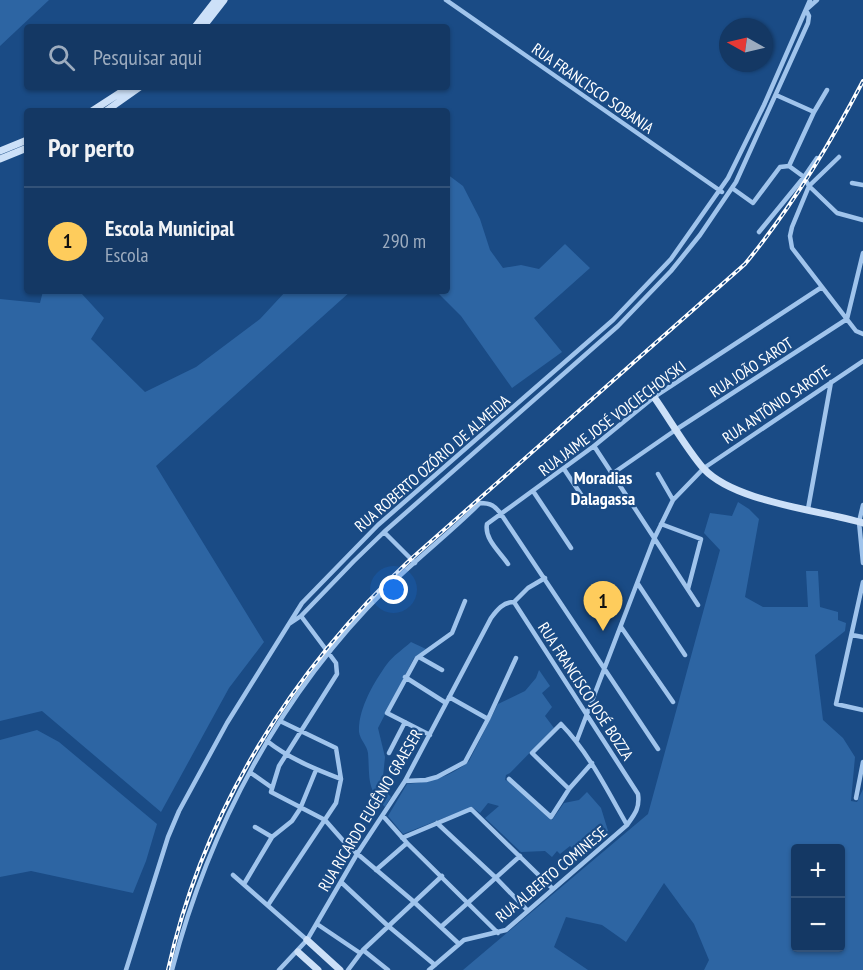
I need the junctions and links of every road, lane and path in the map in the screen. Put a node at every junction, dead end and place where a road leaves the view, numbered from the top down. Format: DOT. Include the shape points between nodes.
graph roads {
  1 [pos="216,0"];
  2 [pos="224,0"];
  3 [pos="446,0"];
  4 [pos="810,0"];
  5 [pos="818,0"];
  6 [pos="806,10"];
  7 [pos="197,24"];
  8 [pos="205,24"];
  9 [pos="782,64"];
  10 [pos="788,67"];
  11 [pos="124,90"];
  12 [pos="136,90"];
  13 [pos="827,90"];
  14 [pos="776,95"];
  15 [pos="97,108"];
  16 [pos="110,108"];
  17 [pos="814,112"];
  18 [pos="754,125"];
  19 [pos="761,128"];
  20 [pos="24,141"];
  21 [pos="24,149"];
  22 [pos="0,151"];
  23 [pos="839,157"];
  24 [pos="817,158"];
  25 [pos="0,159"];
  26 [pos="789,166"];
  27 [pos="804,177"];
  28 [pos="852,183"];
  29 [pos="863,185"];
  30 [pos="809,186"];
  31 [pos="732,188"];
  32 [pos="720,191"];
  33 [pos="727,195"];
  34 [pos="709,207"];
  35 [pos="716,211"];
  36 [pos="863,220"];
  37 [pos="759,232"];
  38 [pos="679,249"];
  39 [pos="686,254"];
  40 [pos="863,254"];
  41 [pos="647,286"];
  42 [pos="822,287"];
  43 [pos="653,292"];
  44 [pos="625,309"];
  45 [pos="630,314"];
  46 [pos="847,319"];
  47 [pos="613,320"];
  48 [pos="618,326"];
  49 [pos="863,334"];
  50 [pos="863,361"];
  51 [pos="831,382"];
  52 [pos="529,394"];
  53 [pos="654,397"];
  54 [pos="534,400"];
  55 [pos="511,409"];
  56 [pos="516,415"];
  57 [pos="677,429"];
  58 [pos="594,446"];
  59 [pos="704,468"];
  60 [pos="564,469"];
  61 [pos="612,474"];
  62 [pos="658,474"];
  63 [pos="533,491"];
  64 [pos="673,500"];
  65 [pos="863,505"];
  66 [pos="588,506"];
  67 [pos="808,509"];
  68 [pos="501,514"];
  69 [pos="861,522"];
  70 [pos="661,524"];
  71 [pos="384,532"];
  72 [pos="654,539"];
  73 [pos="571,548"];
  74 [pos="414,563"];
  75 [pos="863,563"];
  76 [pos="508,564"];
  77 [pos="545,578"];
  78 [pos="863,582"];
  79 [pos="638,584"];
  80 [pos="688,590"];
  81 [pos="465,601"];
  82 [pos="514,602"];
  83 [pos="698,605"];
  84 [pos="301,616"];
  85 [pos="288,625"];
  86 [pos="621,627"];
  87 [pos="852,635"];
  88 [pos="863,637"];
  89 [pos="328,654"];
  90 [pos="685,655"];
  91 [pos="419,657"];
  92 [pos="516,658"];
  93 [pos="442,670"];
  94 [pos="605,670"];
  95 [pos="405,677"];
  96 [pos="449,697"];
  97 [pos="673,702"];
  98 [pos="446,703"];
  99 [pos="863,710"];
  100 [pos="587,715"];
  101 [pos="488,719"];
  102 [pos="280,721"];
  103 [pos="405,722"];
  104 [pos="301,730"];
  105 [pos="430,735"];
  106 [pos="577,740"];
  107 [pos="267,741"];
  108 [pos="658,749"];
  109 [pos="389,753"];
  110 [pos="287,754"];
  111 [pos="863,762"];
  112 [pos="591,763"];
  113 [pos="316,770"];
  114 [pos="250,773"];
  115 [pos="341,779"];
  116 [pos="509,779"];
  117 [pos="405,781"];
  118 [pos="271,787"];
  119 [pos="569,789"];
  120 [pos="638,794"];
  121 [pos="856,798"];
  122 [pos="300,809"];
  123 [pos="382,816"];
  124 [pos="325,820"];
  125 [pos="437,824"];
  126 [pos="627,825"];
  127 [pos="255,827"];
  128 [pos="272,837"];
  129 [pos="402,838"];
  130 [pos="407,843"];
  131 [pos="357,854"];
  132 [pos="519,856"];
  133 [pos="376,870"];
  134 [pos="233,875"];
  135 [pos="441,876"];
  136 [pos="496,878"];
  137 [pos="341,882"];
  138 [pos="244,884"];
  139 [pos="553,889"];
  140 [pos="413,901"];
  141 [pos="468,903"];
  142 [pos="268,905"];
  143 [pos="528,911"];
  144 [pos="317,924"];
  145 [pos="387,925"];
  146 [pos="442,926"];
  147 [pos="498,933"];
  148 [pos="308,940"];
  149 [pos="458,943"];
  150 [pos="298,952"];
  151 [pos="361,952"];
  152 [pos="435,964"];
  153 [pos="126,970"];
  154 [pos="172,970"];
  155 [pos="279,970"];
  156 [pos="318,970"];
  157 [pos="340,970"];
  158 [pos="348,970"];
  159 [pos="388,970"];
  160 [pos="429,970"];
  1 -- 7 [label="street"];
  2 -- 8 [label="street"];
  3 -- 32 [label="street, RUA FRANCISCO SOBANIA"];
  4 -- 6 [label="street, RUA ROBERTO OZÓRIO DE ALMEIDA"];
  5 -- 6 [label="street, RUA ROBERTO OZÓRIO DE ALMEIDA"];
  6 -- 9 [label="street, RUA ROBERTO OZÓRIO DE ALMEIDA"];
  6 -- 10 [label="street" via="808,23"];
  9 -- 10 [label="street"];
  9 -- 18 [label="street, RUA ROBERTO OZÓRIO DE ALMEIDA"];
  10 -- 14 [label="street"];
  11 -- 15 [label="street"];
  12 -- 16 [label="street"];
  13 -- 17 [label="street"];
  14 -- 17 [label="street"];
  14 -- 19 [label="street"];
  17 -- 26 [label="street"];
  18 -- 19 [label="street"];
  18 -- 32 [label="street, RUA ROBERTO OZÓRIO DE ALMEIDA"];
  19 -- 31 [label="street"];
  20 -- 22 [label="street"];
  21 -- 25 [label="street"];
  23 -- 30 [label="street"];
  24 -- 27 [label="street"];
  26 -- 27 [label="street"];
  26 -- 31 [label="street" via="780,167 753,203"];
  27 -- 30 [label="street"];
  27 -- 37 [label="street"];
  28 -- 29 [label="street"];
  30 -- 36 [label="street" via="837,213"];
  30 -- 42 [label="street" via="790,236 792,248"];
  31 -- 33 [label="street"];
  32 -- 33 [label="street, RUA FRANCISCO SOBANIA"];
  32 -- 34 [label="street, RUA ROBERTO OZÓRIO DE ALMEIDA"];
  33 -- 35 [label="street"];
  34 -- 35 [label="street"];
  34 -- 38 [label="street, RUA ROBERTO OZÓRIO DE ALMEIDA"];
  35 -- 39 [label="street"];
  38 -- 39 [label="street"];
  38 -- 41 [label="street, RUA ROBERTO OZÓRIO DE ALMEIDA"];
  39 -- 43 [label="street"];
  40 -- 46 [label="street"];
  41 -- 43 [label="street"];
  41 -- 44 [label="street, RUA ROBERTO OZÓRIO DE ALMEIDA"];
  42 -- 46 [label="street"];
  42 -- 53 [label="street, RUA JAIME JOSÉ VOJCIECHOVSKI"];
  43 -- 45 [label="street"];
  44 -- 45 [label="street"];
  44 -- 47 [label="street, RUA ROBERTO OZÓRIO DE ALMEIDA"];
  45 -- 48 [label="street"];
  46 -- 49 [label="street"];
  46 -- 57 [label="street, RUA JOÃO SAROT"];
  47 -- 48 [label="street"];
  47 -- 52 [label="street, RUA ROBERTO OZÓRIO DE ALMEIDA"];
  48 -- 54 [label="street"];
  50 -- 51 [label="street, RUA ANTÔNIO SAROTE"];
  51 -- 59 [label="street, RUA ANTÔNIO SAROTE"];
  51 -- 67 [label="street"];
  52 -- 54 [label="street"];
  52 -- 55 [label="street, RUA ROBERTO OZÓRIO DE ALMEIDA"];
  53 -- 57 [label="street"];
  53 -- 58 [label="street, RUA JAIME JOSÉ VOJCIECHOVSKI"];
  54 -- 56 [label="street"];
  55 -- 56 [label="street"];
  55 -- 85 [label="street, RUA ROBERTO OZÓRIO DE ALMEIDA" via="367,535 309,594"];
  56 -- 71 [label="street"];
  57 -- 59 [label="street"];
  57 -- 61 [label="street, RUA JOÃO SAROT"];
  58 -- 60 [label="street, RUA JAIME JOSÉ VOJCIECHOVSKI"];
  58 -- 61 [label="street"];
  59 -- 64 [label="street, RUA ANTÔNIO SAROTE"];
  59 -- 67 [label="street" via="731,488"];
  60 -- 63 [label="street, RUA JAIME JOSÉ VOJCIECHOVSKI"];
  60 -- 66 [label="street"];
  61 -- 72 [label="street"];
  62 -- 64 [label="street"];
  63 -- 68 [label="street, RUA JAIME JOSÉ VOJCIECHOVSKI"];
  63 -- 73 [label="street"];
  64 -- 70 [label="street, RUA ANTÔNIO SAROTE"];
  65 -- 69 [label="street"];
  67 -- 69 [label="street"];
  68 -- 74 [label="street" via="496,507 480,503"];
  68 -- 76 [label="street, RUA JAIME JOSÉ VOJCIECHOVSKI" via="488,524 486,531"];
  68 -- 77 [label="street"];
  69 -- 75 [label="street"];
  70 -- 72 [label="street, RUA ANTÔNIO SAROTE"];
  70 -- 80 [label="street" via="701,539"];
  71 -- 74 [label="street"];
  71 -- 84 [label="street"];
  72 -- 79 [label="street, RUA ANTÔNIO SAROTE"];
  72 -- 80 [label="street"];
  74 -- 89 [label="street"];
  77 -- 82 [label="street, RUA RICARDO EUGÊNIO GRAESER"];
  77 -- 94 [label="street"];
  78 -- 87 [label="street"];
  79 -- 86 [label="street, RUA ANTÔNIO SAROTE"];
  79 -- 90 [label="street"];
  80 -- 83 [label="street"];
  81 -- 91 [label="street" via="452,633"];
  82 -- 96 [label="street, RUA RICARDO EUGÊNIO GRAESER" via="500,607 491,618"];
  82 -- 100 [label="street, RUA FRANCISCO JOSÉ BOZZA"];
  84 -- 85 [label="street"];
  84 -- 89 [label="street"];
  85 -- 153 [label="street, RUA ROBERTO OZÓRIO DE ALMEIDA" via="178,811"];
  86 -- 94 [label="street, RUA ANTÔNIO SAROTE"];
  86 -- 97 [label="street"];
  87 -- 88 [label="street"];
  87 -- 99 [label="street" via="836,704"];
  89 -- 102 [label="street"];
  89 -- 104 [label="street" via="336,663 337,674"];
  91 -- 93 [label="street"];
  91 -- 95 [label="street"];
  92 -- 101 [label="street"];
  94 -- 100 [label="street, RUA ANTÔNIO SAROTE"];
  94 -- 108 [label="street"];
  95 -- 98 [label="street"];
  95 -- 103 [label="street" via="387,713"];
  96 -- 98 [label="street, RUA RICARDO EUGÊNIO GRAESER"];
  96 -- 101 [label="street"];
  98 -- 105 [label="street, RUA RICARDO EUGÊNIO GRAESER"];
  100 -- 106 [label="street, RUA ANTÔNIO SAROTE"];
  100 -- 120 [label="street, RUA FRANCISCO JOSÉ BOZZA"];
  101 -- 117 [label="street" via="470,756 459,767 426,780"];
  102 -- 104 [label="street"];
  102 -- 107 [label="street"];
  103 -- 105 [label="street"];
  103 -- 109 [label="street"];
  104 -- 110 [label="street"];
  104 -- 115 [label="street" via="336,748"];
  105 -- 117 [label="street, RUA RICARDO EUGÊNIO GRAESER"];
  106 -- 112 [label="street"];
  106 -- 119 [label="street" via="561,724 532,753"];
  107 -- 110 [label="street"];
  107 -- 114 [label="street"];
  110 -- 113 [label="street"];
  110 -- 118 [label="street"];
  111 -- 121 [label="street"];
  112 -- 119 [label="street"];
  112 -- 126 [label="street"];
  113 -- 115 [label="street"];
  113 -- 122 [label="street"];
  114 -- 118 [label="street"];
  114 -- 154 [label="street" via="216,838"];
  115 -- 124 [label="street" via="336,803"];
  116 -- 119 [label="street" via="551,817"];
  117 -- 123 [label="street, RUA RICARDO EUGÊNIO GRAESER"];
  118 -- 122 [label="street" via="272,794"];
  120 -- 126 [label="street, RUA ALBERTO COMINESE" via="637,811"];
  122 -- 124 [label="street"];
  122 -- 128 [label="street"];
  123 -- 129 [label="street"];
  123 -- 131 [label="street, RUA RICARDO EUGÊNIO GRAESER"];
  124 -- 131 [label="street"];
  124 -- 142 [label="street"];
  125 -- 129 [label="street"];
  125 -- 132 [label="street" via="471,809"];
  125 -- 136 [label="street"];
  126 -- 139 [label="street, RUA ALBERTO COMINESE"];
  127 -- 128 [label="street"];
  128 -- 138 [label="street"];
  129 -- 130 [label="street"];
  130 -- 133 [label="street"];
  130 -- 135 [label="street"];
  131 -- 133 [label="street"];
  131 -- 137 [label="street, RUA RICARDO EUGÊNIO GRAESER"];
  132 -- 136 [label="street"];
  132 -- 139 [label="street"];
  133 -- 140 [label="street"];
  134 -- 138 [label="street"];
  135 -- 140 [label="street"];
  135 -- 141 [label="street"];
  136 -- 141 [label="street"];
  136 -- 143 [label="street"];
  137 -- 144 [label="street, RUA RICARDO EUGÊNIO GRAESER"];
  137 -- 145 [label="street"];
  138 -- 142 [label="street"];
  139 -- 143 [label="street, RUA ALBERTO COMINESE"];
  140 -- 145 [label="street"];
  140 -- 146 [label="street"];
  141 -- 146 [label="street"];
  141 -- 147 [label="street"];
  142 -- 148 [label="street"];
  143 -- 147 [label="street, RUA ALBERTO COMINESE"];
  144 -- 148 [label="street, RUA RICARDO EUGÊNIO GRAESER"];
  144 -- 151 [label="street"];
  145 -- 151 [label="street"];
  145 -- 152 [label="street"];
  146 -- 149 [label="street"];
  147 -- 149 [label="street, RUA ALBERTO COMINESE"];
  148 -- 150 [label="street, RUA RICARDO EUGÊNIO GRAESER"];
  148 -- 157 [label="street"];
  149 -- 152 [label="street, RUA ALBERTO COMINESE"];
  150 -- 155 [label="street, RUA RICARDO EUGÊNIO GRAESER"];
  150 -- 156 [label="street"];
  151 -- 158 [label="street"];
  151 -- 159 [label="street"];
  152 -- 160 [label="street, RUA ALBERTO COMINESE"];
}
